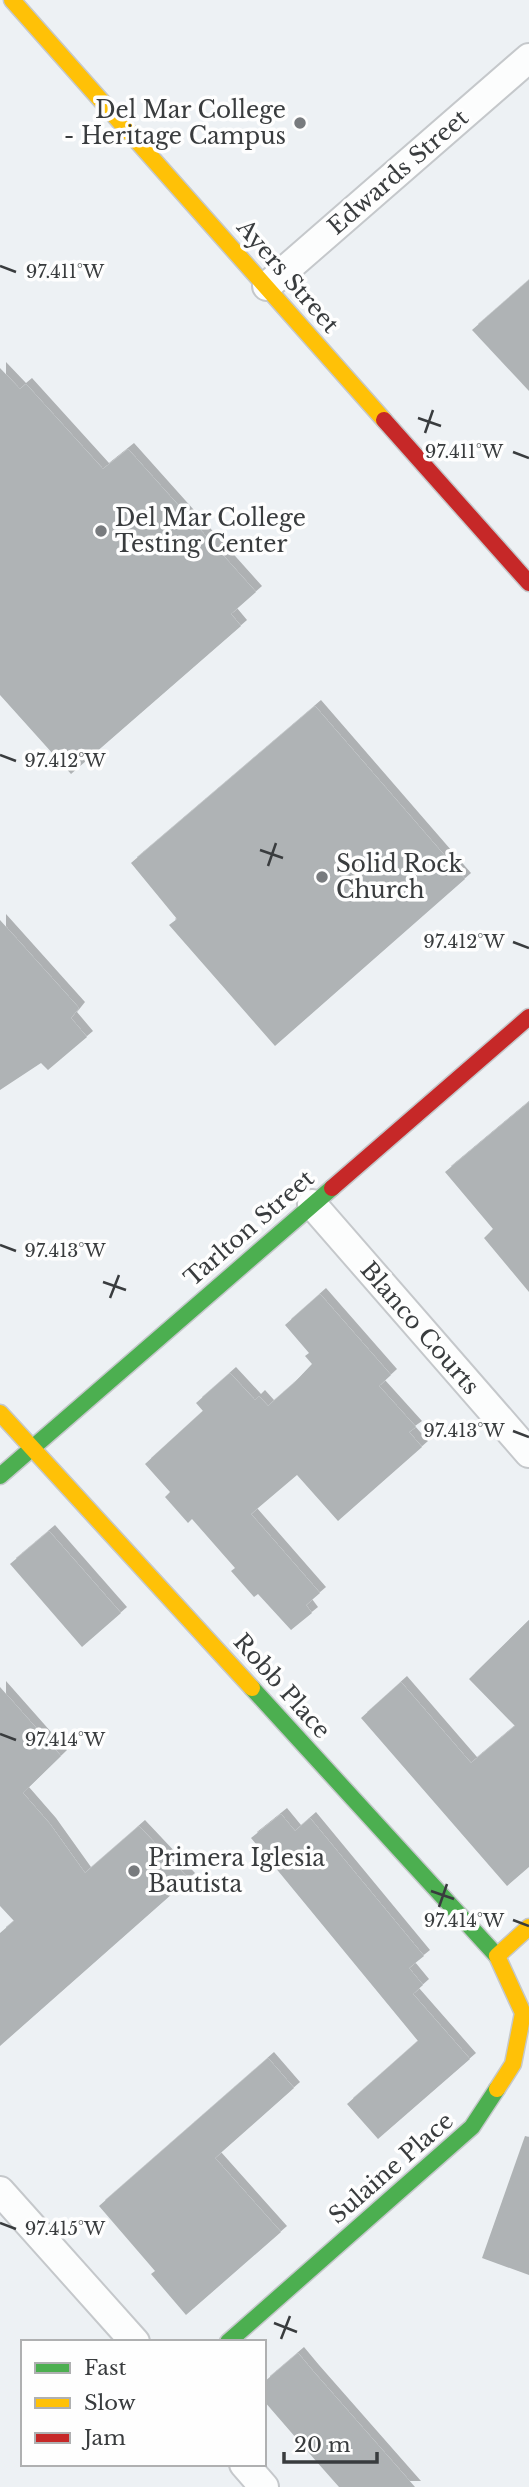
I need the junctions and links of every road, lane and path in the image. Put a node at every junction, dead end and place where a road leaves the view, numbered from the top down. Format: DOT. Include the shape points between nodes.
graph roads {
  1 [pos="12,0"];
  2 [pos="529,58"];
  3 [pos="267,286"];
  4 [pos="529,583"];
  5 [pos="529,1017"];
  6 [pos="312,1204"];
  7 [pos="0,1413"];
  8 [pos="32,1448"];
  9 [pos="529,1452"];
  10 [pos="0,1476"];
  11 [pos="529,1927"];
  12 [pos="498,1956"];
  13 [pos="0,2191"];
  14 [pos="133,2340"];
  15 [pos="230,2340"];
  16 [pos="246,2466"];
  17 [pos="264,2487"];
  1 -- 3 [label="street, Ayers Street"];
  2 -- 3 [label="street, Edwards Street"];
  3 -- 4 [label="street, Ayers Street"];
  5 -- 6 [label="street, Tarlton Street"];
  6 -- 8 [label="street, Tarlton Street"];
  6 -- 9 [label="street, Blanco Courts"];
  7 -- 8 [label="street, Robb Place"];
  8 -- 10 [label="street, Tarlton Street"];
  8 -- 12 [label="street, Robb Place"];
  11 -- 12 [label="street"];
  12 -- 15 [label="street, Sulaine Place" via="523,2012 513,2064 472,2127"];
  13 -- 14 [label="street"];
  16 -- 17 [label="street"];
}
